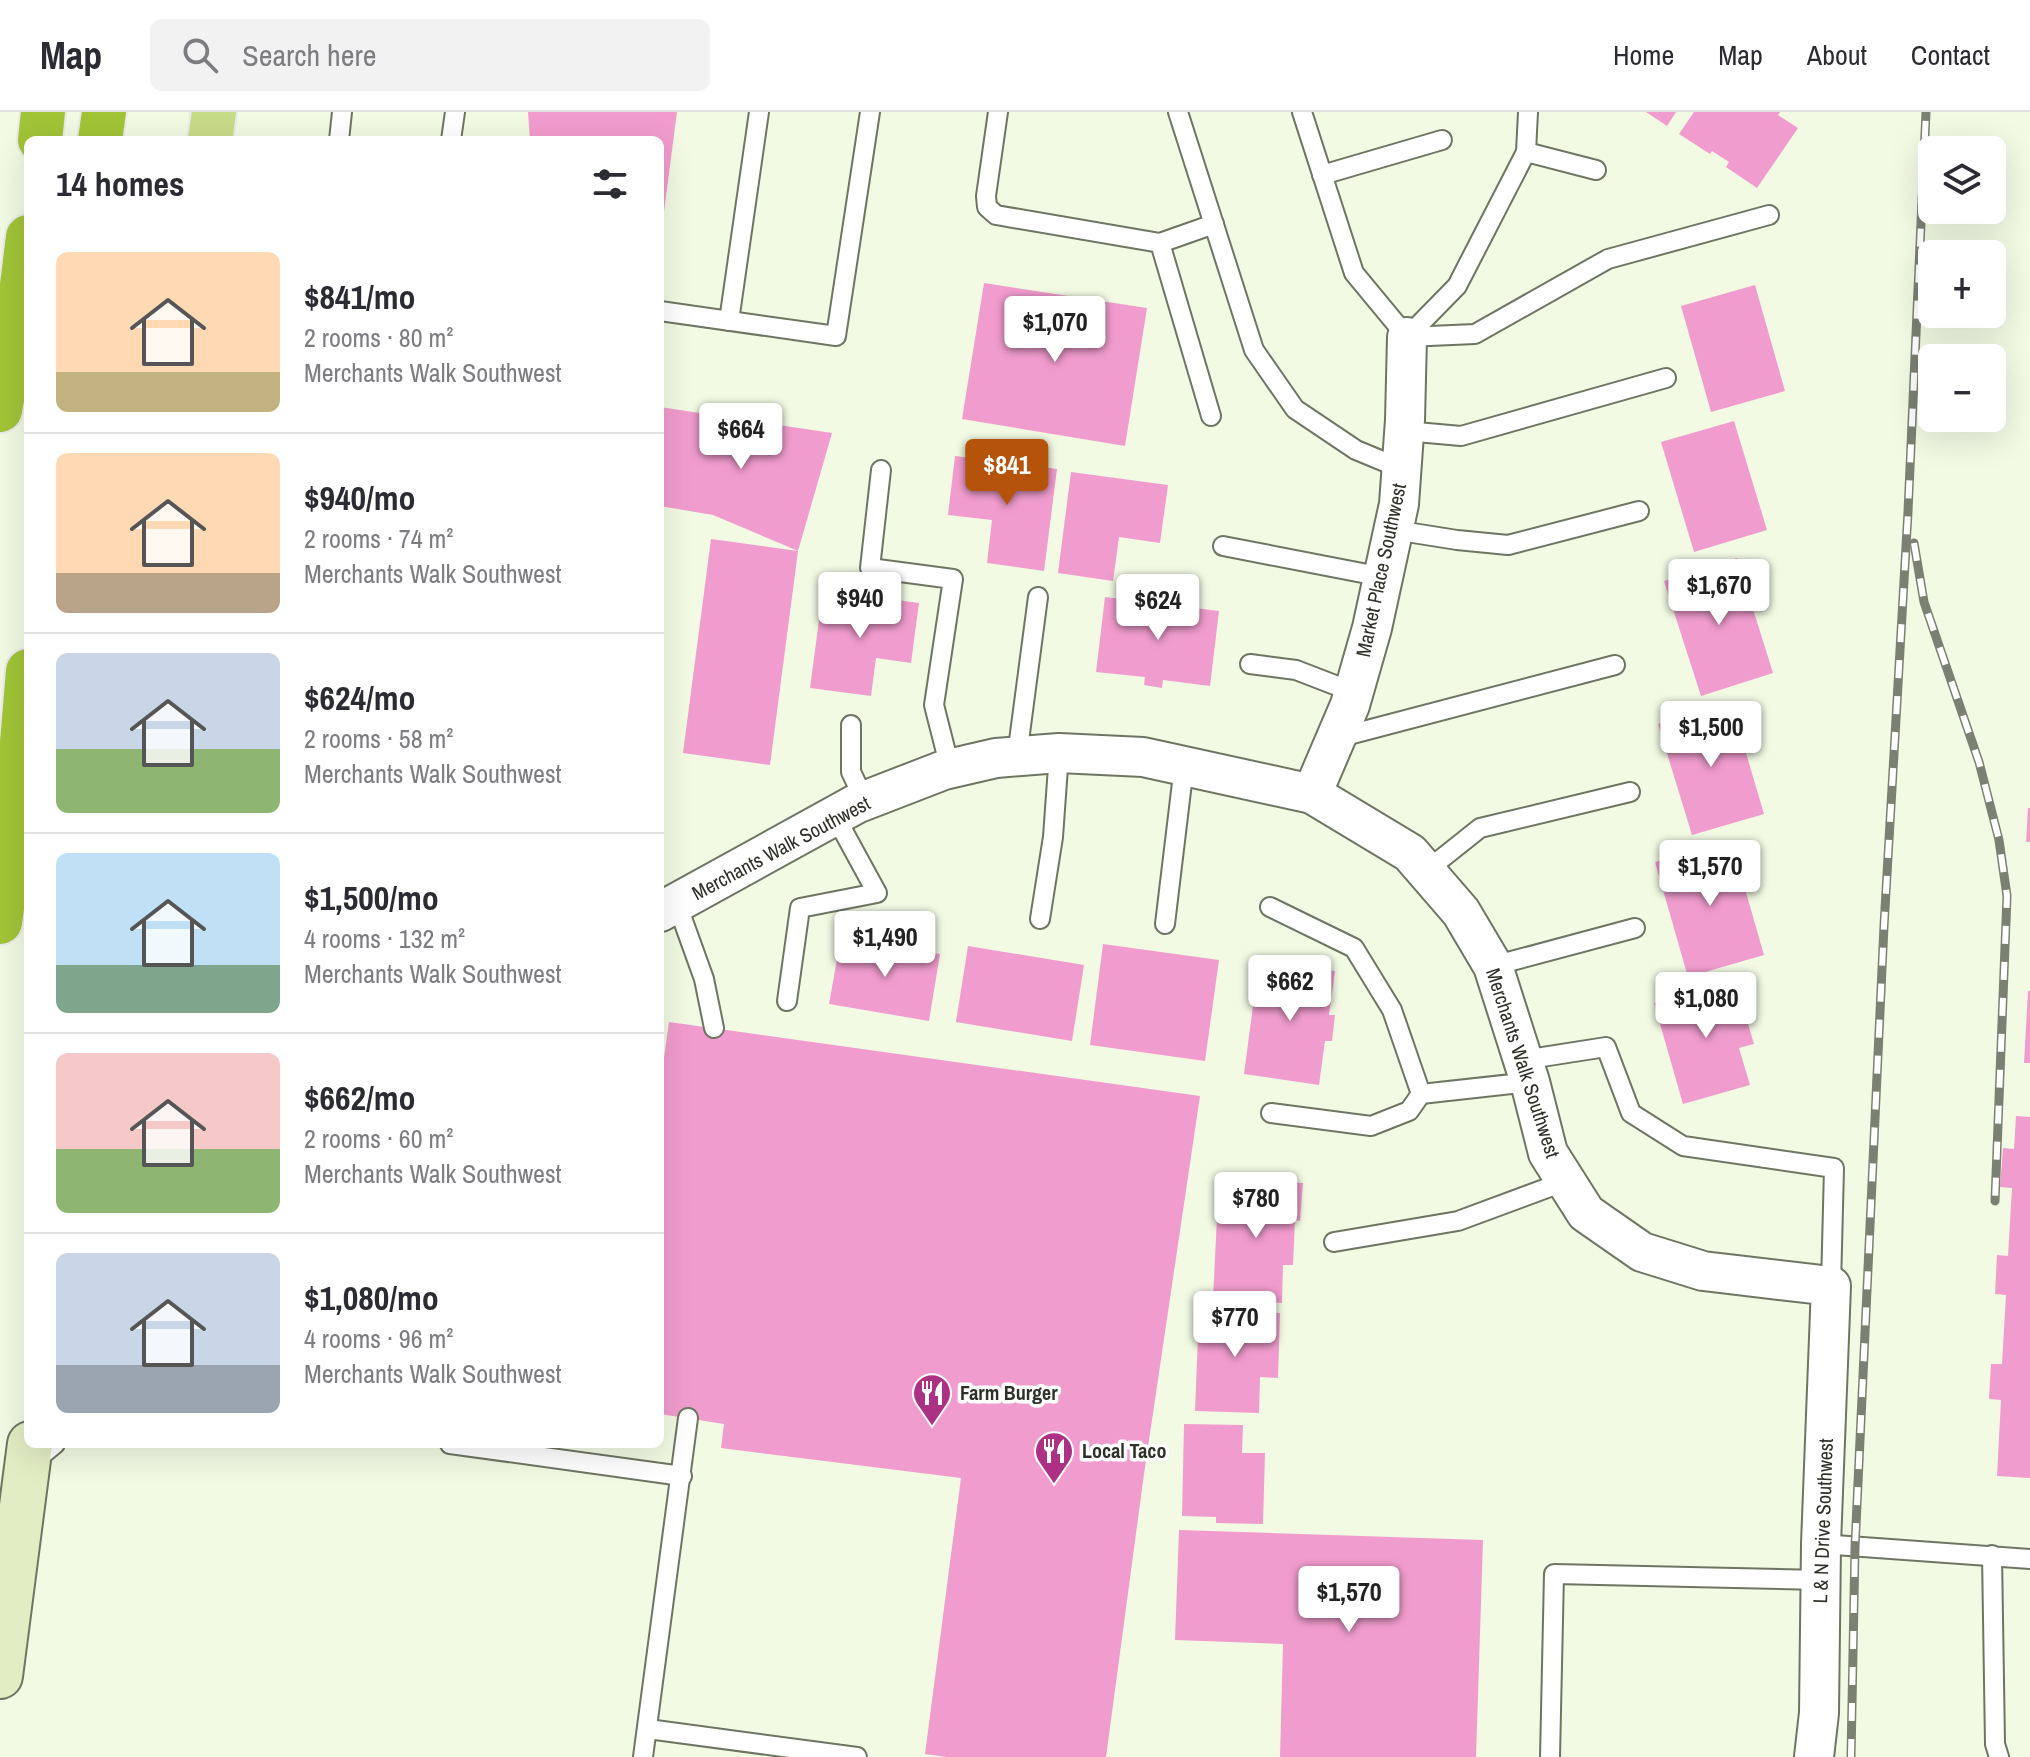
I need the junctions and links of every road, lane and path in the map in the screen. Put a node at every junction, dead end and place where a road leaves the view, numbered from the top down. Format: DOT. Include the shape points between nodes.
graph roads {
  1 [pos="43,112"];
  2 [pos="104,112"];
  3 [pos="214,112"];
  4 [pos="342,112"];
  5 [pos="455,112"];
  6 [pos="759,112"];
  7 [pos="870,112"];
  8 [pos="998,112"];
  9 [pos="1178,112"];
  10 [pos="1302,112"];
  11 [pos="1528,112"];
  12 [pos="40,136"];
  13 [pos="101,136"];
  14 [pos="211,136"];
  15 [pos="339,136"];
  16 [pos="452,136"];
  17 [pos="1442,140"];
  18 [pos="1526,152"];
  19 [pos="1596,170"];
  20 [pos="1322,175"];
  21 [pos="1769,215"];
  22 [pos="1214,224"];
  23 [pos="1160,243"];
  24 [pos="24,269"];
  25 [pos="664,312"];
  26 [pos="729,321"];
  27 [pos="1407,337"];
  28 [pos="1666,378"];
  29 [pos="0,410"];
  30 [pos="1211,416"];
  31 [pos="1405,431"];
  32 [pos="1402,469"];
  33 [pos="881,470"];
  34 [pos="1639,511"];
  35 [pos="1394,530"];
  36 [pos="1223,546"];
  37 [pos="1383,577"];
  38 [pos="1038,597"];
  39 [pos="1250,664"];
  40 [pos="1615,665"];
  41 [pos="1353,692"];
  42 [pos="851,725"];
  43 [pos="1337,738"];
  44 [pos="24,748"];
  45 [pos="1059,753"];
  46 [pos="1017,756"];
  47 [pos="1184,766"];
  48 [pos="950,768"];
  49 [pos="22,787"];
  50 [pos="1630,792"];
  51 [pos="1312,794"];
  52 [pos="850,808"];
  53 [pos="1426,871"];
  54 [pos="1270,907"];
  55 [pos="669,908"];
  56 [pos="1040,919"];
  57 [pos="0,922"];
  58 [pos="1165,924"];
  59 [pos="1635,928"];
  60 [pos="1493,966"];
  61 [pos="787,1001"];
  62 [pos="714,1028"];
  63 [pos="1527,1071"];
  64 [pos="1421,1094"];
  65 [pos="1271,1113"];
  66 [pos="1566,1181"];
  67 [pos="1334,1242"];
  68 [pos="1831,1286"];
  69 [pos="688,1418"];
  70 [pos="479,1448"];
  71 [pos="37,1452"];
  72 [pos="682,1476"];
  73 [pos="1992,1555"];
  74 [pos="2030,1559"];
  75 [pos="1820,1562"];
  76 [pos="1,1665"];
  77 [pos="648,1729"];
  78 [pos="643,1757"];
  79 [pos="857,1757"];
  80 [pos="1550,1757"];
  81 [pos="1814,1757"];
  82 [pos="1999,1757"];
  1 -- 12 [label="highway"];
  2 -- 13 [label="highway"];
  3 -- 14 [label="main road"];
  4 -- 15 [label="lane"];
  5 -- 16 [label="lane"];
  6 -- 26 [label="lane"];
  7 -- 26 [label="lane" via="836,336"];
  8 -- 23 [label="lane" via="986,196 987,207 996,215"];
  9 -- 22 [label="lane"];
  10 -- 20 [label="lane"];
  11 -- 18 [label="lane"];
  17 -- 20 [label="lane"];
  18 -- 19 [label="lane"];
  18 -- 27 [label="lane" via="1457,286"];
  20 -- 27 [label="lane" via="1354,273"];
  21 -- 27 [label="lane" via="1608,259 1475,334"];
  22 -- 23 [label="lane"];
  22 -- 32 [label="lane" via="1254,350 1295,409 1356,450"];
  23 -- 30 [label="lane"];
  24 -- 29 [label="highway"];
  25 -- 26 [label="lane"];
  27 -- 31 [label="street, Market Place Southwest"];
  28 -- 31 [label="lane" via="1461,436"];
  31 -- 32 [label="street, Market Place Southwest"];
  32 -- 35 [label="street, Market Place Southwest"];
  33 -- 48 [label="lane" via="870,568 953,579 934,705"];
  34 -- 35 [label="lane" via="1508,545"];
  35 -- 37 [label="street, Market Place Southwest"];
  36 -- 37 [label="lane"];
  37 -- 41 [label="street, Market Place Southwest"];
  38 -- 46 [label="lane"];
  39 -- 41 [label="lane" via="1296,670"];
  40 -- 43 [label="lane"];
  41 -- 43 [label="street, Market Place Southwest"];
  42 -- 52 [label="lane"];
  43 -- 51 [label="street, Market Place Southwest"];
  44 -- 49 [label="highway"];
  45 -- 46 [label="street, Merchants Walk Southwest"];
  45 -- 47 [label="street, Merchants Walk Southwest" via="1143,757"];
  45 -- 56 [label="lane"];
  46 -- 48 [label="street, Merchants Walk Southwest"];
  47 -- 51 [label="street, Merchants Walk Southwest"];
  47 -- 58 [label="lane"];
  48 -- 52 [label="street, Merchants Walk Southwest"];
  49 -- 57 [label="highway"];
  50 -- 53 [label="lane" via="1480,828"];
  51 -- 53 [label="street, Merchants Walk Southwest" via="1410,853"];
  52 -- 55 [label="street, Merchants Walk Southwest"];
  52 -- 61 [label="lane" via="877,893 800,908"];
  53 -- 60 [label="street, Merchants Walk Southwest" via="1461,912"];
  54 -- 64 [label="lane" via="1354,948 1392,1010"];
  55 -- 62 [label="lane" via="704,979"];
  59 -- 60 [label="lane"];
  60 -- 63 [label="street, Merchants Walk Southwest"];
  63 -- 64 [label="lane"];
  63 -- 66 [label="street, Merchants Walk Southwest" via="1548,1153"];
  63 -- 68 [label="lane" via="1606,1047 1631,1113 1683,1146 1834,1168"];
  64 -- 65 [label="lane" via="1409,1111 1371,1126"];
  66 -- 67 [label="lane" via="1458,1221"];
  66 -- 68 [label="street, Merchants Walk Southwest" via="1586,1213 1642,1252 1703,1271"];
  68 -- 75 [label="street, L & N Drive Southwest"];
  69 -- 72 [label="lane"];
  70 -- 72 [label="lane"];
  71 -- 76 [label="main road"];
  72 -- 77 [label="lane"];
  73 -- 74 [label="lane"];
  73 -- 75 [label="lane"];
  73 -- 82 [label="lane"];
  75 -- 80 [label="lane" via="1554,1574"];
  75 -- 81 [label="street, L & N Drive Southwest"];
  77 -- 78 [label="lane"];
  77 -- 79 [label="lane"];
}
